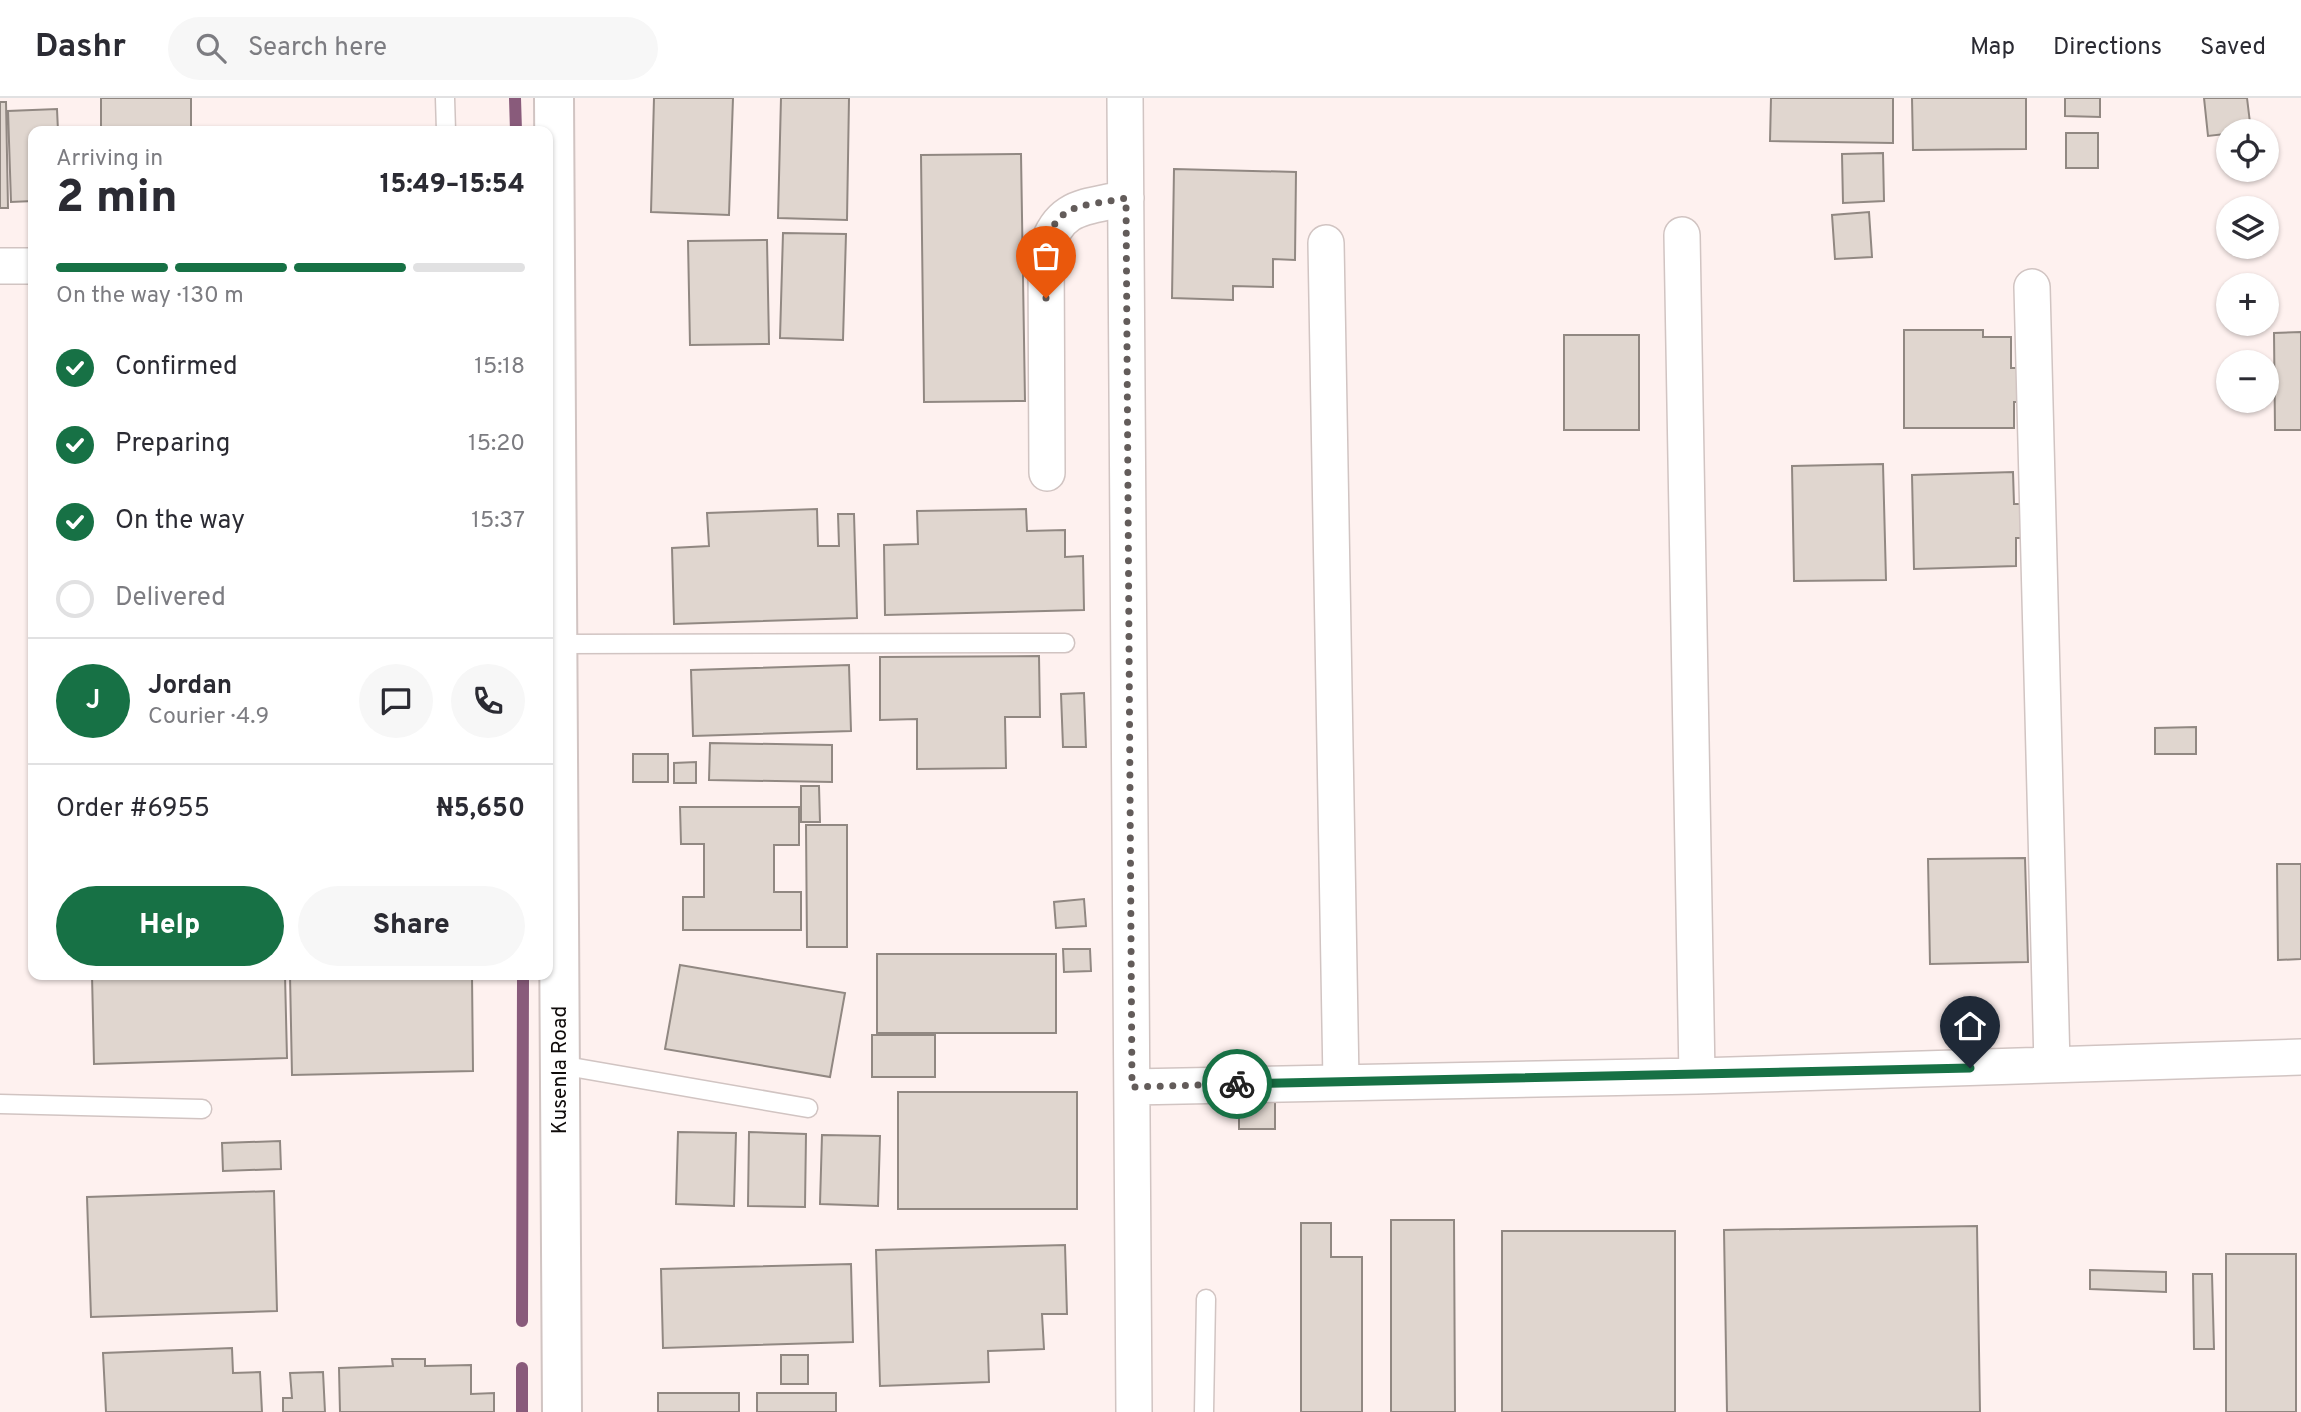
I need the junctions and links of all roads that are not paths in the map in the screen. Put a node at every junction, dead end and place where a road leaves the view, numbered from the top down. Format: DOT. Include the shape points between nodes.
graph roads {
  1 [pos="445,98"];
  2 [pos="554,98"];
  3 [pos="1125,98"];
  4 [pos="446,126"];
  5 [pos="553,153"];
  6 [pos="1126,198"];
  7 [pos="1682,235"];
  8 [pos="1326,243"];
  9 [pos="0,266"];
  10 [pos="28,266"];
  11 [pos="2032,287"];
  12 [pos="1047,473"];
  13 [pos="553,502"];
  14 [pos="1065,643"];
  15 [pos="558,644"];
  16 [pos="2301,1057"];
  17 [pos="560,1065"];
  18 [pos="2052,1065"];
  19 [pos="1697,1076"];
  20 [pos="1341,1081"];
  21 [pos="1132,1087"];
  22 [pos="0,1104"];
  23 [pos="808,1108"];
  24 [pos="202,1109"];
  25 [pos="1206,1299"];
  26 [pos="562,1412"];
  27 [pos="1134,1412"];
  28 [pos="1204,1412"];
  1 -- 4 [label="lane"];
  2 -- 5 [label="main road, Kusenla Road"];
  3 -- 6 [label="street"];
  6 -- 12 [label="street" via="1068,212 1053,228 1046,248"];
  6 -- 21 [label="street"];
  7 -- 19 [label="street"];
  8 -- 20 [label="street"];
  9 -- 10 [label="street"];
  11 -- 18 [label="street"];
  13 -- 15 [label="main road, Kusenla Road"];
  14 -- 15 [label="lane"];
  15 -- 17 [label="main road, Kusenla Road"];
  16 -- 18 [label="street"];
  17 -- 23 [label="lane"];
  17 -- 26 [label="main road, Kusenla Road"];
  18 -- 19 [label="street"];
  19 -- 20 [label="street"];
  20 -- 21 [label="street"];
  21 -- 27 [label="street"];
  22 -- 24 [label="lane"];
  25 -- 28 [label="lane"];
}
